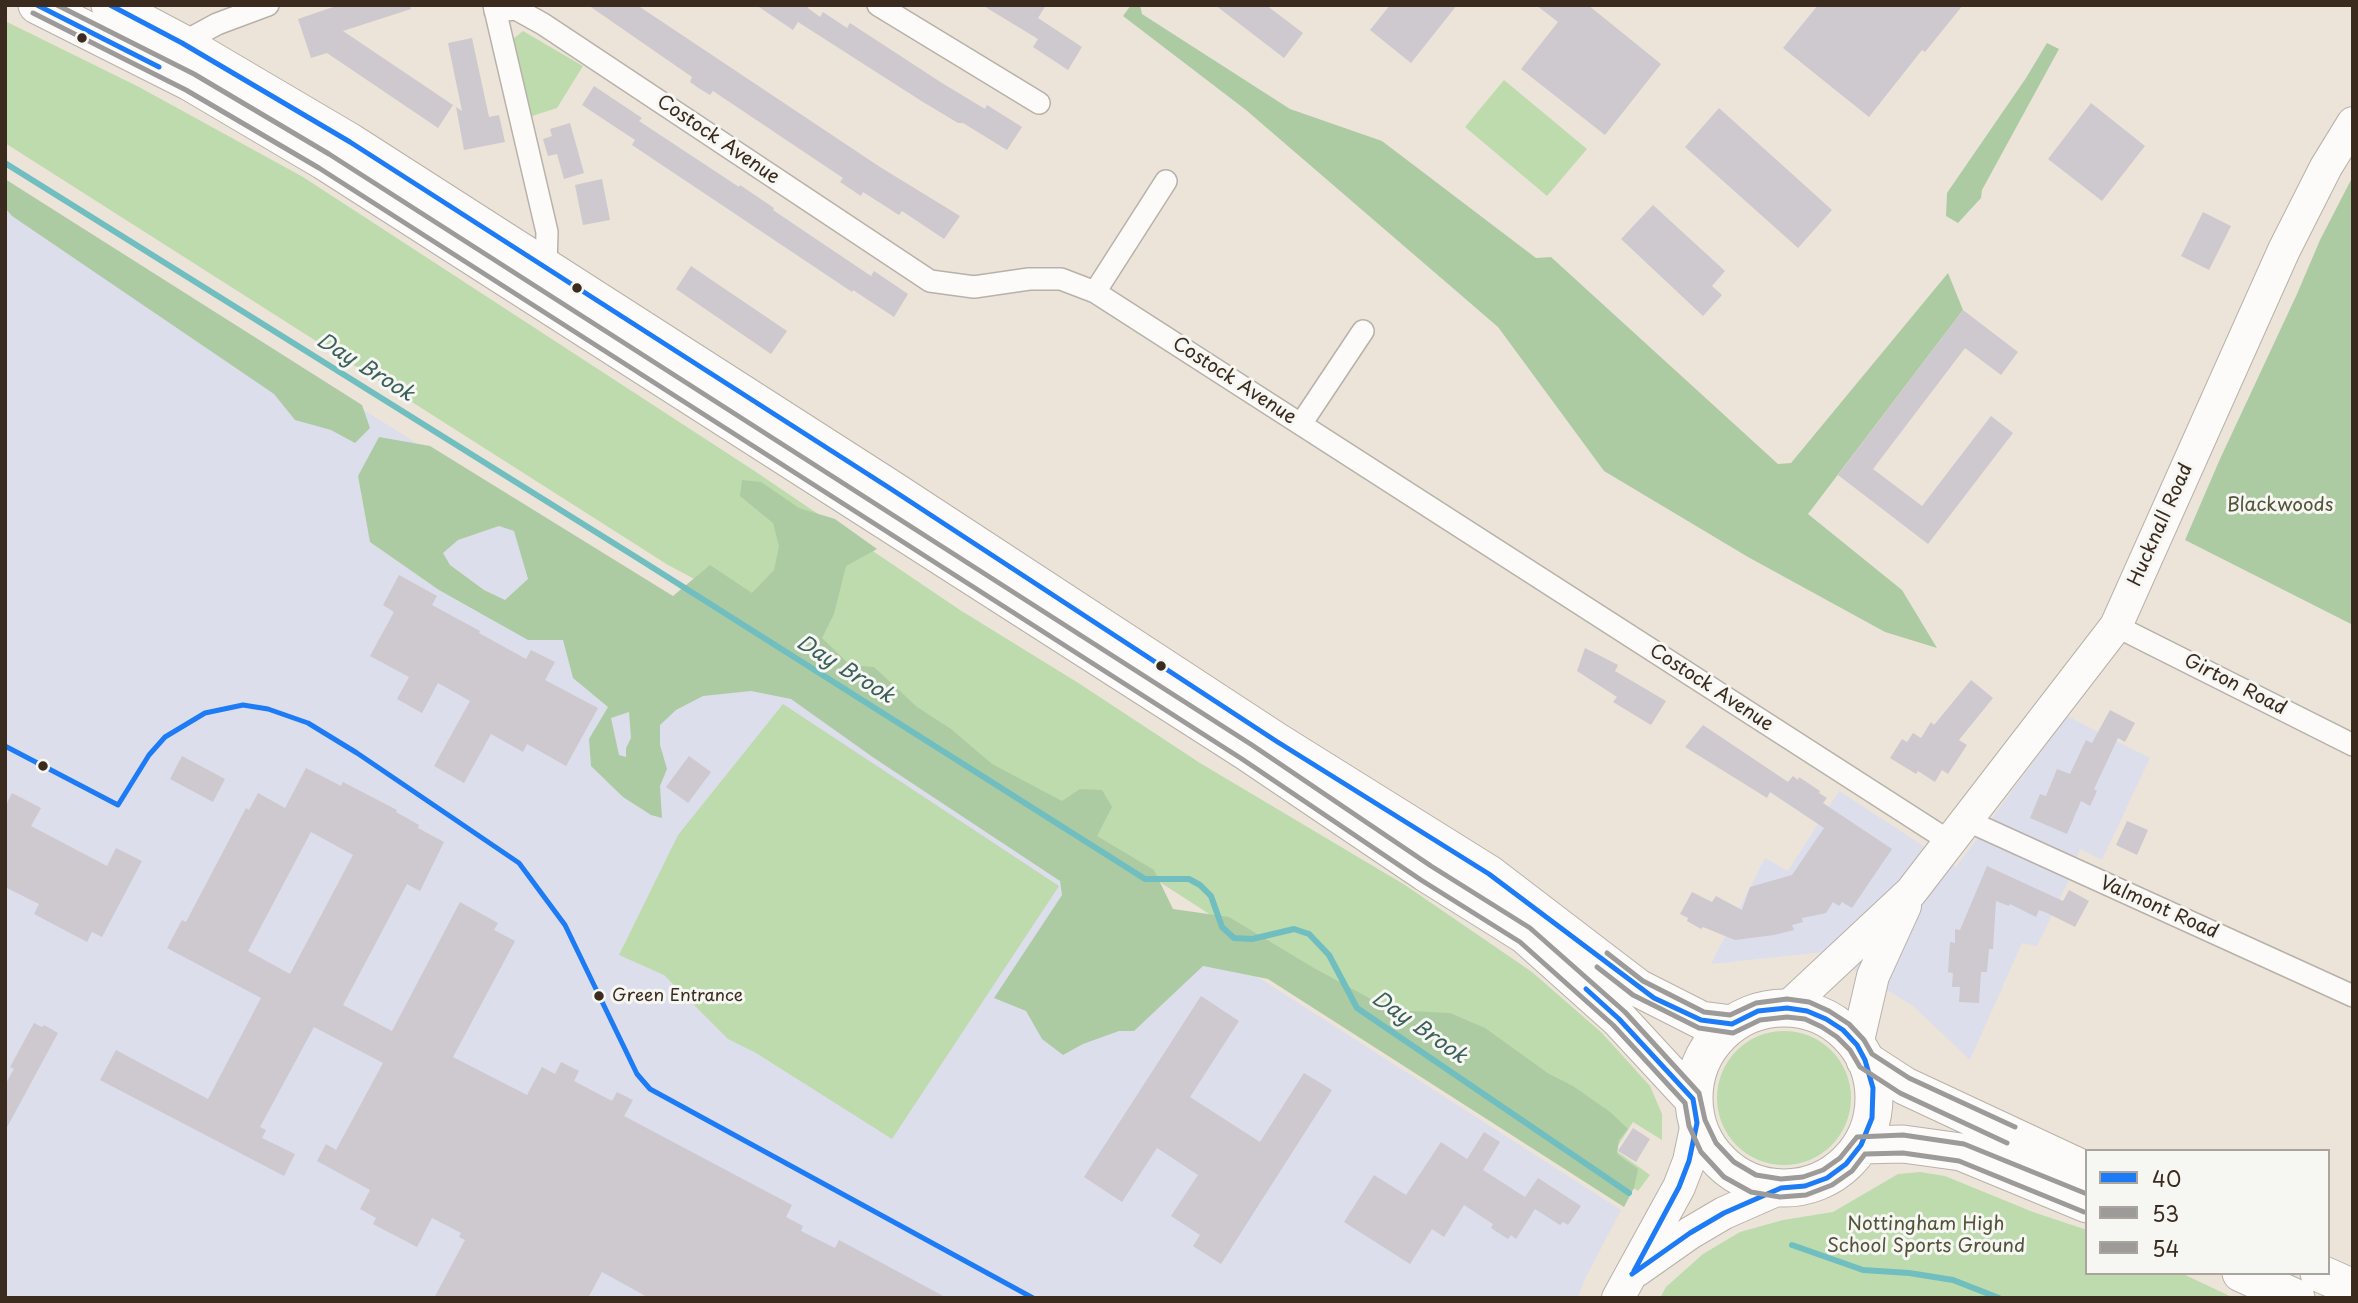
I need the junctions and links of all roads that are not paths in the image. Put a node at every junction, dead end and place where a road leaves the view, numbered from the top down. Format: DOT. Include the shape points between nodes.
graph roads {
  1 [pos="37,5"];
  2 [pos="110,5"];
  3 [pos="268,5"];
  4 [pos="878,5"];
  5 [pos="495,8"];
  6 [pos="182,43"];
  7 [pos="1039,103"];
  8 [pos="2353,123"];
  9 [pos="1166,181"];
  10 [pos="539,281"];
  11 [pos="1095,292"];
  12 [pos="1363,331"];
  13 [pos="1301,424"];
  14 [pos="2116,626"];
  15 [pos="2353,745"];
  16 [pos="1958,831"];
  17 [pos="1911,892"];
  18 [pos="2353,996"];
  19 [pos="1787,1008"];
  20 [pos="1732,1024"];
  21 [pos="1861,1053"];
  22 [pos="1695,1111"];
  23 [pos="1861,1145"];
  24 [pos="2085,1170"];
  25 [pos="1781,1188"];
  26 [pos="2085,1203"];
  27 [pos="2245,1275"];
  28 [pos="2324,1275"];
  29 [pos="1625,1286"];
  30 [pos="2353,1288"];
  31 [pos="2296,1298"];
  1 -- 10 [label="highway" via="190,82"];
  2 -- 6 [label="highway"];
  3 -- 6 [label="street"];
  4 -- 7 [label="street"];
  5 -- 10 [label="street" via="547,232"];
  5 -- 11 [label="street, Costock Avenue" via="516,9 543,24 930,281 974,287 1061,279"];
  6 -- 10 [label="highway" via="350,142"];
  8 -- 14 [label="main road, Hucknall Road" via="2284,250"];
  9 -- 11 [label="street"];
  10 -- 20 [label="highway" via="891,489 1489,874 1638,988 1701,1020"];
  10 -- 22 [label="highway" via="1525,935 1619,1019"];
  11 -- 13 [label="street, Costock Avenue"];
  12 -- 13 [label="street"];
  13 -- 16 [label="street, Costock Avenue"];
  14 -- 15 [label="street, Girton Road"];
  14 -- 16 [label="main road, Hucknall Road"];
  16 -- 17 [label="main road, Hucknall Road"];
  16 -- 18 [label="street, Valmont Road"];
  17 -- 19 [label="main road, Hucknall Road"];
  17 -- 21 [label="main road, Hucknall Road" via="1873,976"];
  19 -- 20 [label="highway" via="1758,1012"];
  19 -- 21 [label="highway" via="1826,1019 1843,1030"];
  20 -- 22 [label="highway" via="1711,1045 1698,1070"];
  21 -- 23 [label="highway" via="1874,1088 1872,1118"];
  21 -- 24 [label="highway" via="1905,1086"];
  22 -- 25 [label="highway" via="1709,1149 1728,1169 1753,1183"];
  22 -- 29 [label="main road" via="1689,1161 1679,1187"];
  23 -- 25 [label="highway" via="1827,1178"];
  23 -- 26 [label="highway" via="1903,1144 1961,1152"];
  25 -- 29 [label="main road" via="1690,1233"];
  27 -- 31 [label="highway"];
  28 -- 30 [label="highway"];
}
